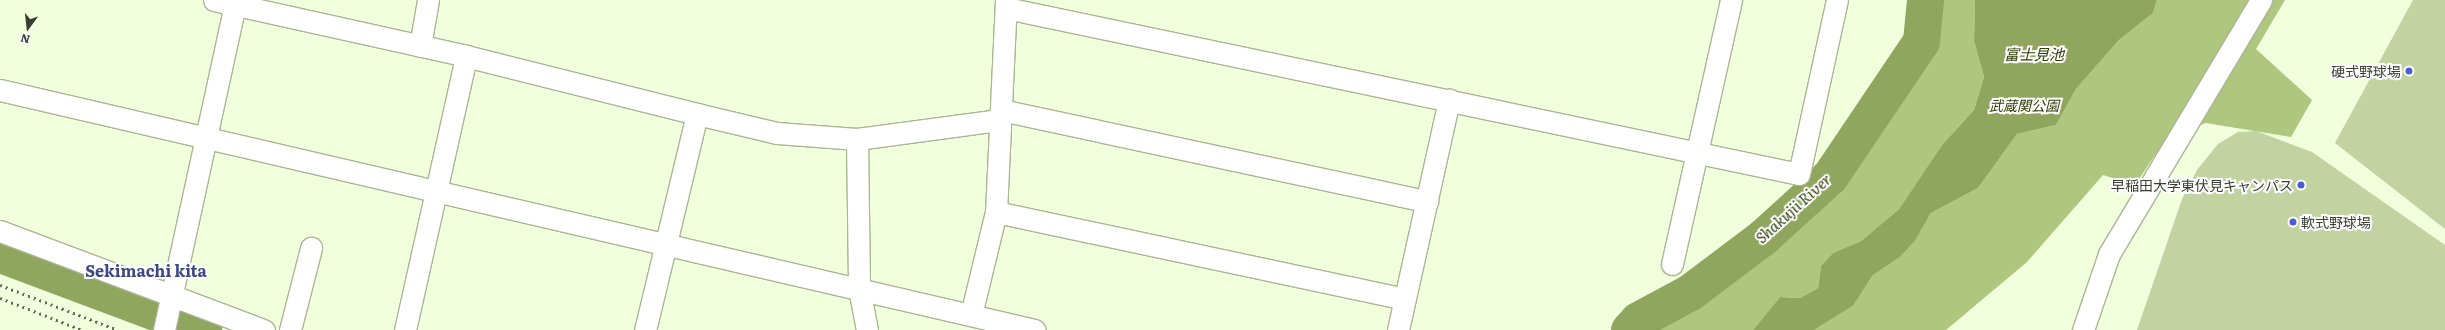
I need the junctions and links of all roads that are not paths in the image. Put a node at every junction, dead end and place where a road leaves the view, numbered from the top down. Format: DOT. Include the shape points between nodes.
graph roads {
  1 [pos="214,0"];
  2 [pos="428,0"];
  3 [pos="1731,0"];
  4 [pos="1837,0"];
  5 [pos="2261,0"];
  6 [pos="236,2"];
  7 [pos="1006,4"];
  8 [pos="420,46"];
  9 [pos="466,56"];
  10 [pos="0,90"];
  11 [pos="1449,100"];
  12 [pos="698,114"];
  13 [pos="1001,115"];
  14 [pos="206,138"];
  15 [pos="857,139"];
  16 [pos="1699,152"];
  17 [pos="436,192"];
  18 [pos="1427,201"];
  19 [pos="996,212"];
  20 [pos="0,231"];
  21 [pos="666,244"];
  22 [pos="311,248"];
  23 [pos="1672,264"];
  24 [pos="859,288"];
  25 [pos="170,299"];
  26 [pos="1404,299"];
  27 [pos="971,315"];
  28 [pos="164,330"];
  29 [pos="264,330"];
  30 [pos="290,330"];
  31 [pos="405,330"];
  32 [pos="646,330"];
  33 [pos="867,330"];
  34 [pos="1035,330"];
  35 [pos="1398,330"];
  36 [pos="2083,330"];
  1 -- 6 [label="street"];
  2 -- 8 [label="street"];
  3 -- 16 [label="street"];
  4 -- 16 [label="street" via="1799,174"];
  5 -- 36 [label="street" via="2109,254"];
  6 -- 8 [label="street"];
  6 -- 14 [label="street"];
  7 -- 11 [label="street"];
  7 -- 13 [label="street"];
  8 -- 9 [label="street"];
  9 -- 12 [label="street"];
  9 -- 17 [label="street"];
  10 -- 14 [label="street"];
  11 -- 16 [label="street"];
  11 -- 18 [label="street"];
  12 -- 15 [label="street" via="777,133"];
  12 -- 21 [label="street"];
  13 -- 15 [label="street"];
  13 -- 18 [label="street"];
  13 -- 19 [label="street"];
  14 -- 17 [label="street"];
  14 -- 25 [label="street"];
  15 -- 24 [label="street"];
  16 -- 23 [label="street"];
  17 -- 21 [label="street"];
  17 -- 31 [label="street"];
  18 -- 26 [label="street"];
  19 -- 26 [label="street"];
  19 -- 27 [label="street"];
  20 -- 25 [label="street"];
  21 -- 24 [label="street"];
  21 -- 32 [label="street"];
  22 -- 30 [label="street"];
  24 -- 27 [label="street"];
  24 -- 33 [label="street"];
  25 -- 28 [label="street"];
  25 -- 29 [label="street"];
  26 -- 35 [label="street"];
  27 -- 34 [label="street"];
}
